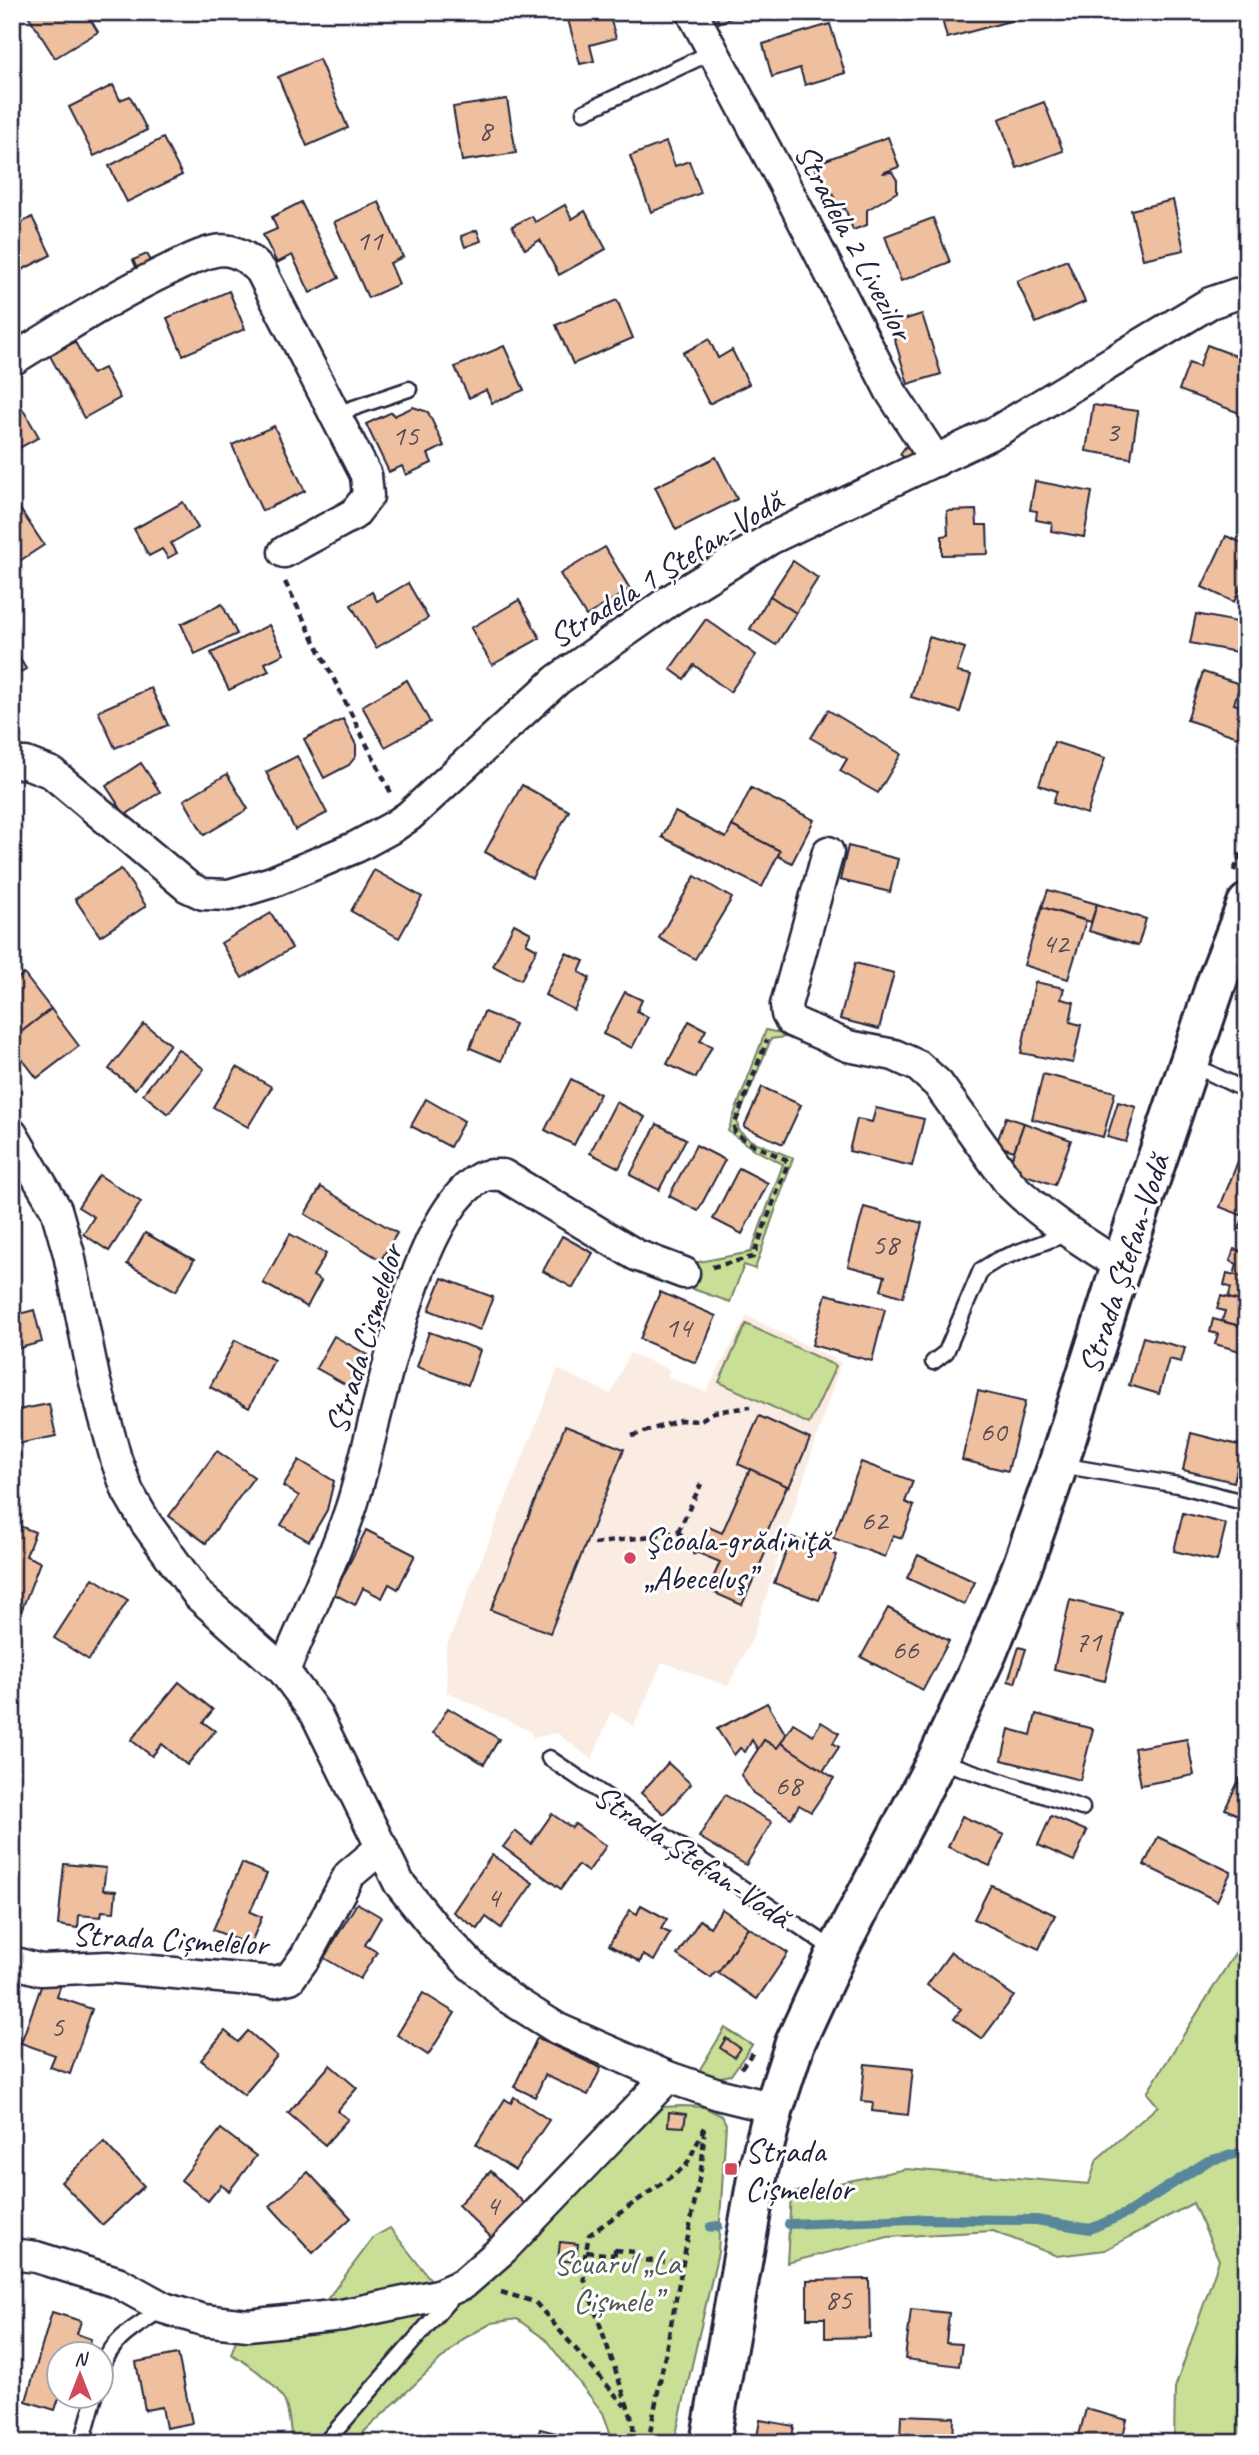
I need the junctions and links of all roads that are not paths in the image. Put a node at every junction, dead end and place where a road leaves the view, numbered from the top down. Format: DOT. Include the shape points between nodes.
graph roads {
  1 [pos="692,12"];
  2 [pos="712,52"];
  3 [pos="584,112"];
  4 [pos="1247,293"];
  5 [pos="12,360"];
  6 [pos="409,389"];
  7 [pos="336,414"];
  8 [pos="936,461"];
  9 [pos="284,552"];
  10 [pos="12,762"];
  11 [pos="828,852"];
  12 [pos="1242,905"];
  13 [pos="1189,1064"];
  14 [pos="1247,1091"];
  15 [pos="13,1137"];
  16 [pos="1068,1233"];
  17 [pos="1121,1266"];
  18 [pos="684,1273"];
  19 [pos="933,1362"];
  20 [pos="1058,1465"];
  21 [pos="1247,1503"];
  22 [pos="284,1671"];
  23 [pos="549,1758"];
  24 [pos="937,1760"];
  25 [pos="1082,1808"];
  26 [pos="382,1847"];
  27 [pos="837,1952"];
  28 [pos="12,1962"];
  29 [pos="668,2077"];
  30 [pos="774,2108"];
  31 [pos="12,2254"];
  32 [pos="463,2284"];
  33 [pos="164,2308"];
  34 [pos="116,2342"];
  35 [pos="90,2410"];
  36 [pos="82,2443"];
  37 [pos="325,2443"];
  38 [pos="710,2443"];
  1 -- 2 [label="street, Stradela 2 Livezilor"];
  2 -- 3 [label="lane"];
  2 -- 8 [label="street, Stradela 2 Livezilor" via="891,392"];
  4 -- 8 [label="street, Stradela 1 Ștefan-Vodă" via="1210,303 1040,407"];
  5 -- 7 [label="street" via="150,279 216,250 233,251 261,271"];
  6 -- 7 [label="lane"];
  7 -- 9 [label="street" via="366,475 368,496 354,514"];
  8 -- 10 [label="street, Stradela 1 Ștefan-Vodă" via="770,539 662,606 557,680 404,820 356,847 272,883 229,895 203,894 172,876 52,773"];
  11 -- 16 [label="street" via="786,1005 791,1021 848,1046 894,1055 918,1066 938,1084 1010,1184"];
  12 -- 13 [label="street, Strada Ștefan-Vodă"];
  13 -- 14 [label="lane"];
  13 -- 17 [label="street, Strada Ștefan-Vodă"];
  15 -- 22 [label="street" via="56,1209 94,1378 128,1492 199,1597"];
  16 -- 17 [label="street"];
  16 -- 19 [label="lane" via="981,1270 946,1352"];
  17 -- 20 [label="street, Strada Ștefan-Vodă"];
  18 -- 22 [label="street, Strada Cișmelelor" via="636,1255 503,1175 484,1175 468,1186 444,1216 414,1279 351,1507"];
  20 -- 21 [label="lane" via="1178,1485"];
  20 -- 24 [label="street, Strada Ștefan-Vodă" via="987,1653"];
  22 -- 26 [label="street" via="316,1714"];
  23 -- 27 [label="lane, Strada Ștefan-Vodă"];
  24 -- 25 [label="lane"];
  24 -- 27 [label="street, Strada Ștefan-Vodă"];
  26 -- 28 [label="street, Strada Cișmelelor" via="349,1875 290,1978 273,1982 108,1967 41,1970"];
  26 -- 29 [label="street" via="399,1882 435,1928 507,1997 558,2029"];
  27 -- 30 [label="street, Strada Ștefan-Vodă" via="795,2043"];
  29 -- 30 [label="street"];
  29 -- 32 [label="street" via="503,2249"];
  30 -- 38 [label="street, Strada Ștefan-Vodă"];
  31 -- 33 [label="street" via="36,2256 117,2282"];
  32 -- 33 [label="street" via="395,2305 248,2325 203,2320"];
  32 -- 37 [label="lane"];
  33 -- 34 [label="lane"];
  35 -- 36 [label="lane"];
}
